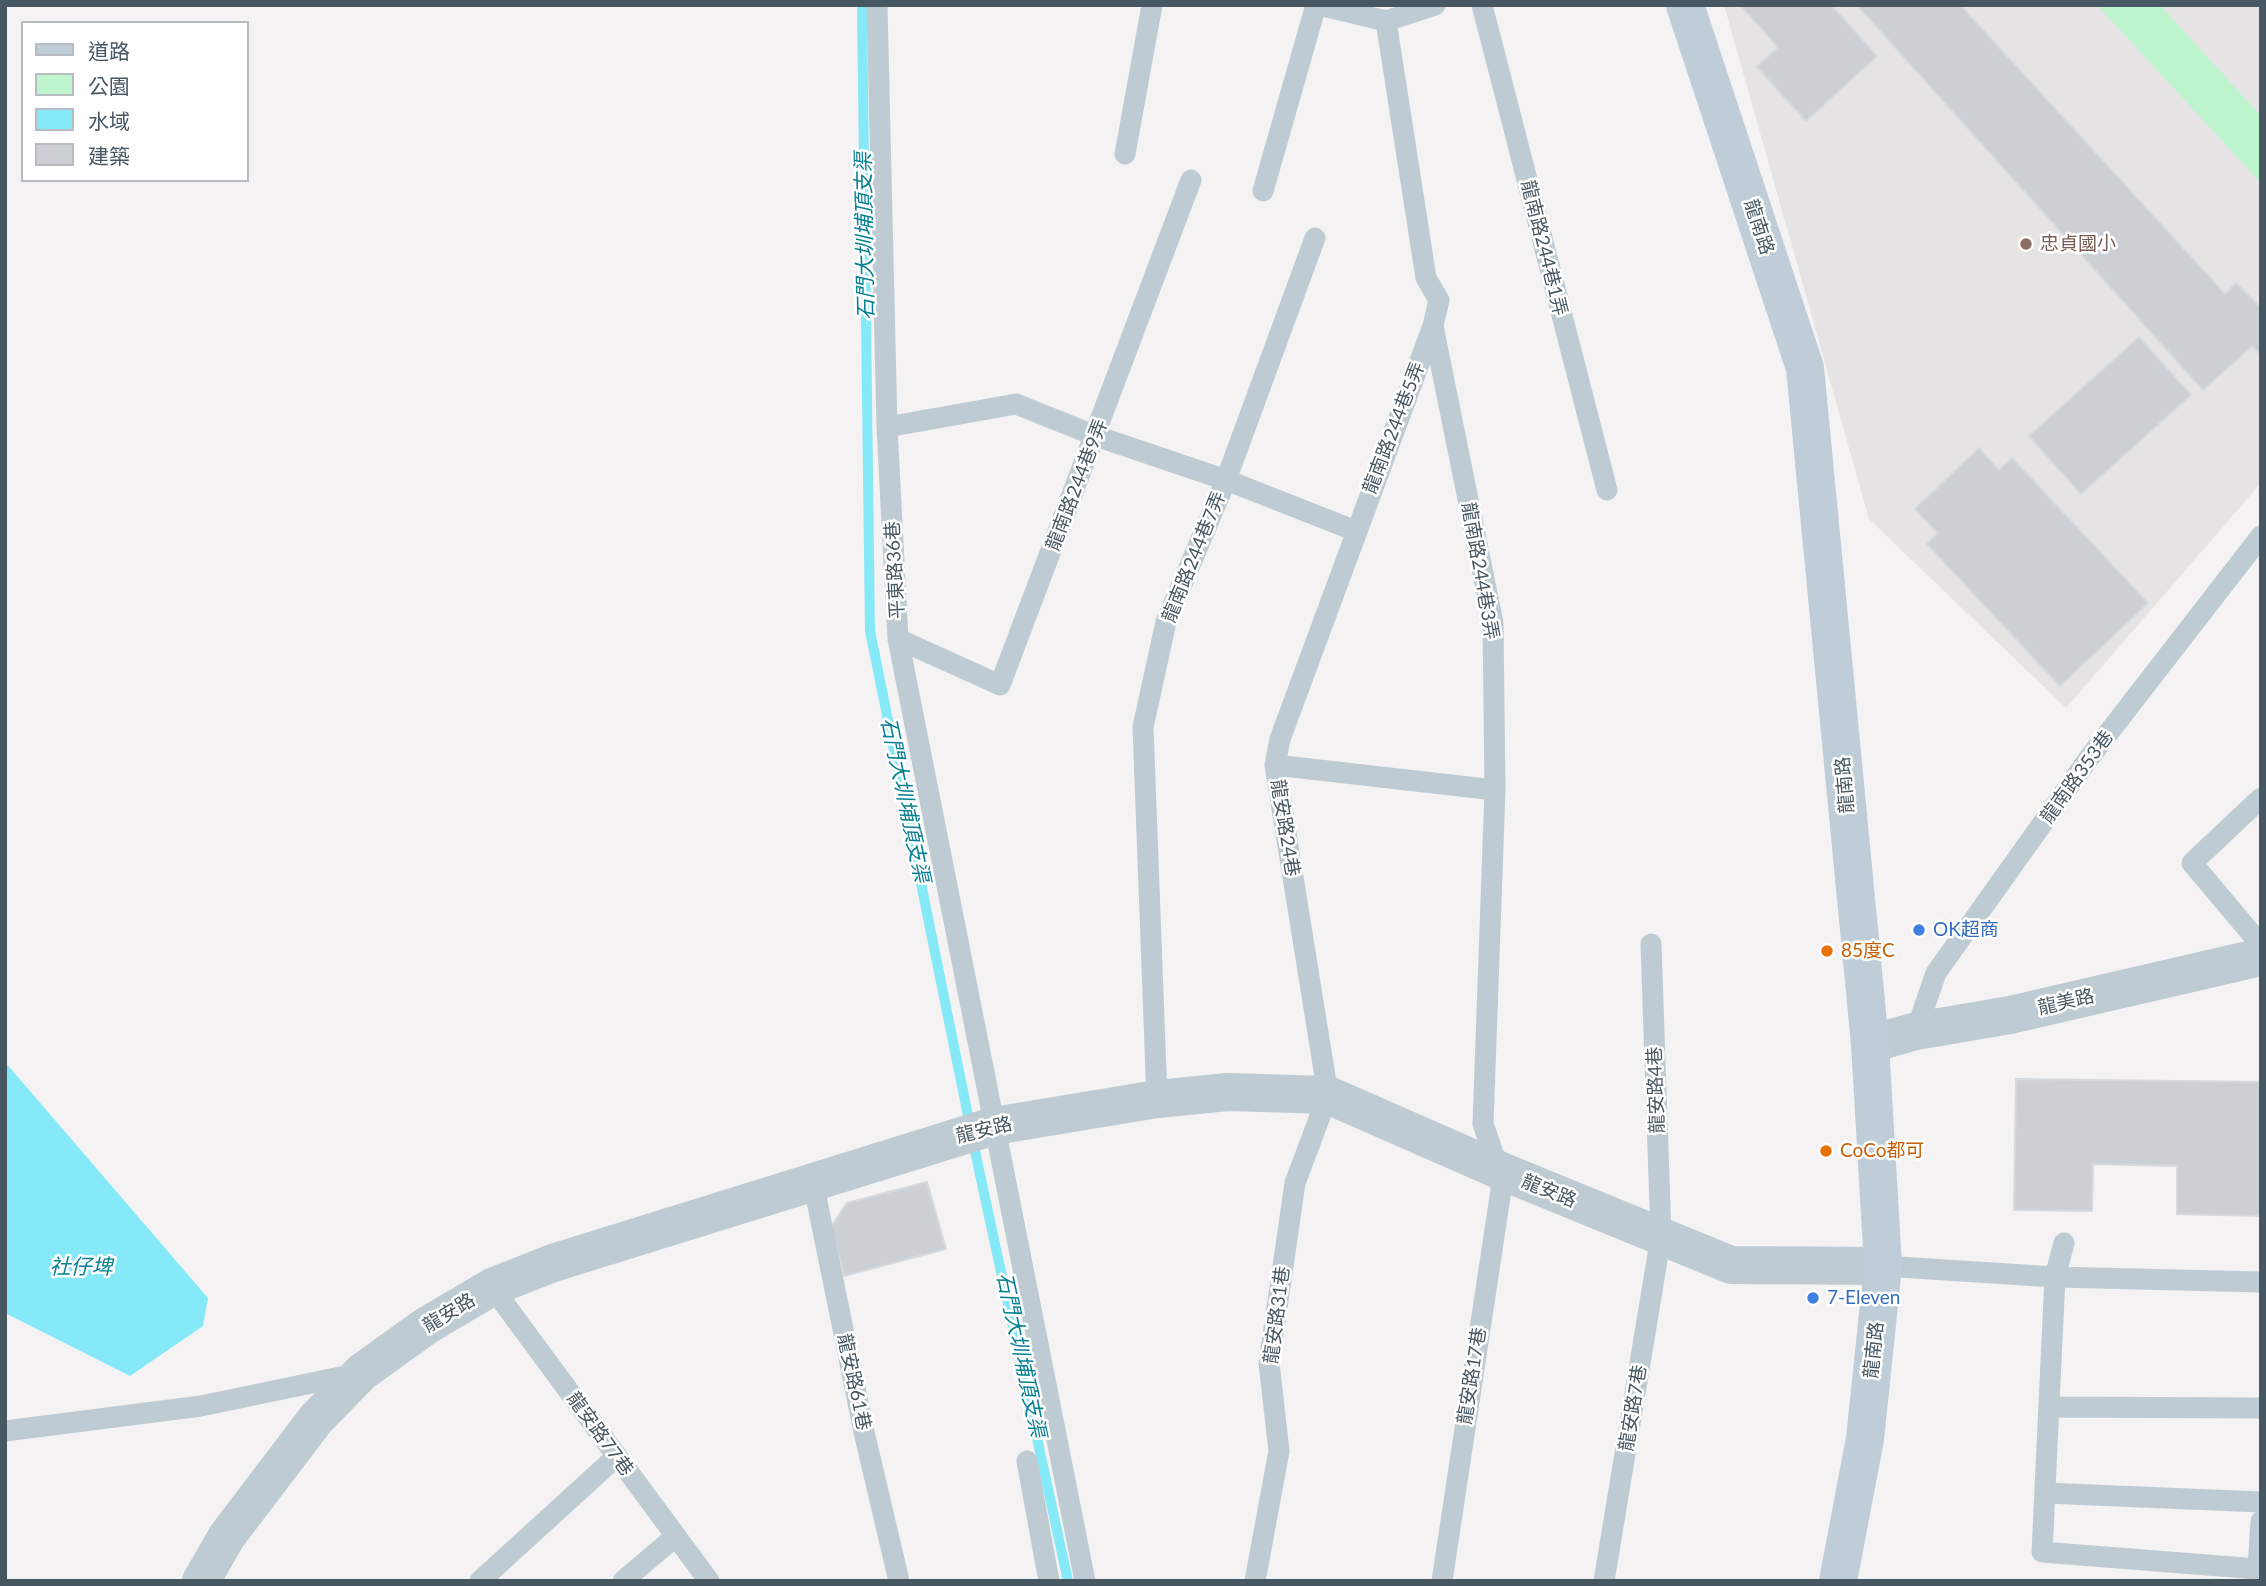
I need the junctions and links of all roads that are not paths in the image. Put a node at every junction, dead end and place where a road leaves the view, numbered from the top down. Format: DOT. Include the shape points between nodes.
graph roads {
  1 [pos="877,5"];
  2 [pos="1152,5"];
  3 [pos="1317,5"];
  4 [pos="1435,5"];
  5 [pos="1482,5"];
  6 [pos="1685,5"];
  7 [pos="1386,21"];
  8 [pos="1125,154"];
  9 [pos="1191,180"];
  10 [pos="1263,191"];
  11 [pos="1315,238"];
  12 [pos="1433,326"];
  13 [pos="887,427"];
  14 [pos="1096,436"];
  15 [pos="1226,480"];
  16 [pos="1607,490"];
  17 [pos="1356,531"];
  18 [pos="2261,536"];
  19 [pos="898,639"];
  20 [pos="1275,765"];
  21 [pos="1495,790"];
  22 [pos="2261,798"];
  23 [pos="1651,944"];
  24 [pos="2261,945"];
  25 [pos="2261,957"];
  26 [pos="1916,1031"];
  27 [pos="1870,1044"];
  28 [pos="1328,1095"];
  29 [pos="1157,1099"];
  30 [pos="985,1128"];
  31 [pos="1499,1170"];
  32 [pos="813,1182"];
  33 [pos="1661,1236"];
  34 [pos="2064,1243"];
  35 [pos="1883,1266"];
  36 [pos="2055,1278"];
  37 [pos="2261,1282"];
  38 [pos="492,1287"];
  39 [pos="362,1372"];
  40 [pos="2050,1407"];
  41 [pos="2261,1408"];
  42 [pos="5,1432"];
  43 [pos="617,1456"];
  44 [pos="1027,1461"];
  45 [pos="2045,1493"];
  46 [pos="2261,1502"];
  47 [pos="2261,1521"];
  48 [pos="676,1536"];
  49 [pos="201,1581"];
  50 [pos="480,1581"];
  51 [pos="623,1581"];
  52 [pos="709,1581"];
  53 [pos="900,1581"];
  54 [pos="1049,1581"];
  55 [pos="1085,1581"];
  56 [pos="1255,1581"];
  57 [pos="1442,1581"];
  58 [pos="1604,1581"];
  59 [pos="1838,1581"];
  1 -- 13 [label="lane, 平東路36巷"];
  2 -- 8 [label="lane"];
  3 -- 7 [label="lane"];
  3 -- 10 [label="lane"];
  4 -- 7 [label="lane"];
  5 -- 16 [label="lane, 龍南路244巷1弄"];
  6 -- 27 [label="main road, 龍南路" via="1805,368"];
  7 -- 12 [label="lane, 龍南路244巷3弄" via="1426,278 1438,300"];
  9 -- 14 [label="lane, 龍南路244巷9弄"];
  11 -- 15 [label="lane, 龍南路244巷7弄"];
  12 -- 17 [label="lane, 龍南路244巷5弄"];
  12 -- 21 [label="lane, 龍南路244巷3弄" via="1493,623"];
  13 -- 14 [label="lane" via="1016,404"];
  13 -- 19 [label="lane, 平東路36巷"];
  14 -- 15 [label="lane"];
  14 -- 19 [label="lane, 龍南路244巷9弄" via="1000,685"];
  15 -- 17 [label="lane"];
  15 -- 29 [label="lane, 龍南路244巷7弄" via="1166,622 1143,727"];
  17 -- 20 [label="lane, 龍安路24巷" via="1280,739"];
  18 -- 26 [label="lane, 龍南路353巷" via="2089,758 1936,973"];
  19 -- 30 [label="lane, 平東路36巷"];
  20 -- 21 [label="lane"];
  20 -- 28 [label="lane, 龍安路24巷"];
  21 -- 31 [label="lane, 龍南路244巷3弄" via="1483,1124"];
  22 -- 24 [label="lane" via="2192,863"];
  23 -- 33 [label="lane, 龍安路4巷"];
  25 -- 26 [label="street, 龍美路" via="2010,1015"];
  26 -- 27 [label="street, 龍美路"];
  27 -- 35 [label="main road, 龍南路"];
  28 -- 29 [label="street, 龍安路" via="1228,1092"];
  28 -- 31 [label="street, 龍安路"];
  28 -- 56 [label="lane, 龍安路31巷" via="1295,1183 1269,1363 1279,1451"];
  29 -- 30 [label="street, 龍安路"];
  30 -- 32 [label="street, 龍安路"];
  30 -- 55 [label="lane, 平東路36巷"];
  31 -- 33 [label="street, 龍安路"];
  31 -- 57 [label="lane, 龍安路17巷" via="1501,1190"];
  32 -- 38 [label="street, 龍安路" via="553,1263"];
  32 -- 53 [label="lane, 龍安路61巷"];
  33 -- 35 [label="street, 龍安路" via="1731,1265"];
  33 -- 58 [label="lane, 龍安路7巷"];
  34 -- 36 [label="lane"];
  35 -- 36 [label="lane"];
  35 -- 59 [label="main road, 龍南路" via="1866,1439"];
  36 -- 37 [label="lane"];
  36 -- 40 [label="lane"];
  38 -- 39 [label="street, 龍安路"];
  38 -- 43 [label="lane, 龍安路77巷"];
  39 -- 42 [label="lane" via="201,1406"];
  39 -- 49 [label="street, 龍安路" via="316,1419 227,1536"];
  40 -- 41 [label="lane"];
  40 -- 45 [label="lane"];
  43 -- 48 [label="lane, 龍安路77巷"];
  43 -- 50 [label="lane"];
  44 -- 54 [label="lane"];
  45 -- 46 [label="lane"];
  45 -- 47 [label="lane" via="2042,1552 2258,1569"];
  48 -- 51 [label="lane"];
  48 -- 52 [label="lane, 龍安路77巷"];
}
